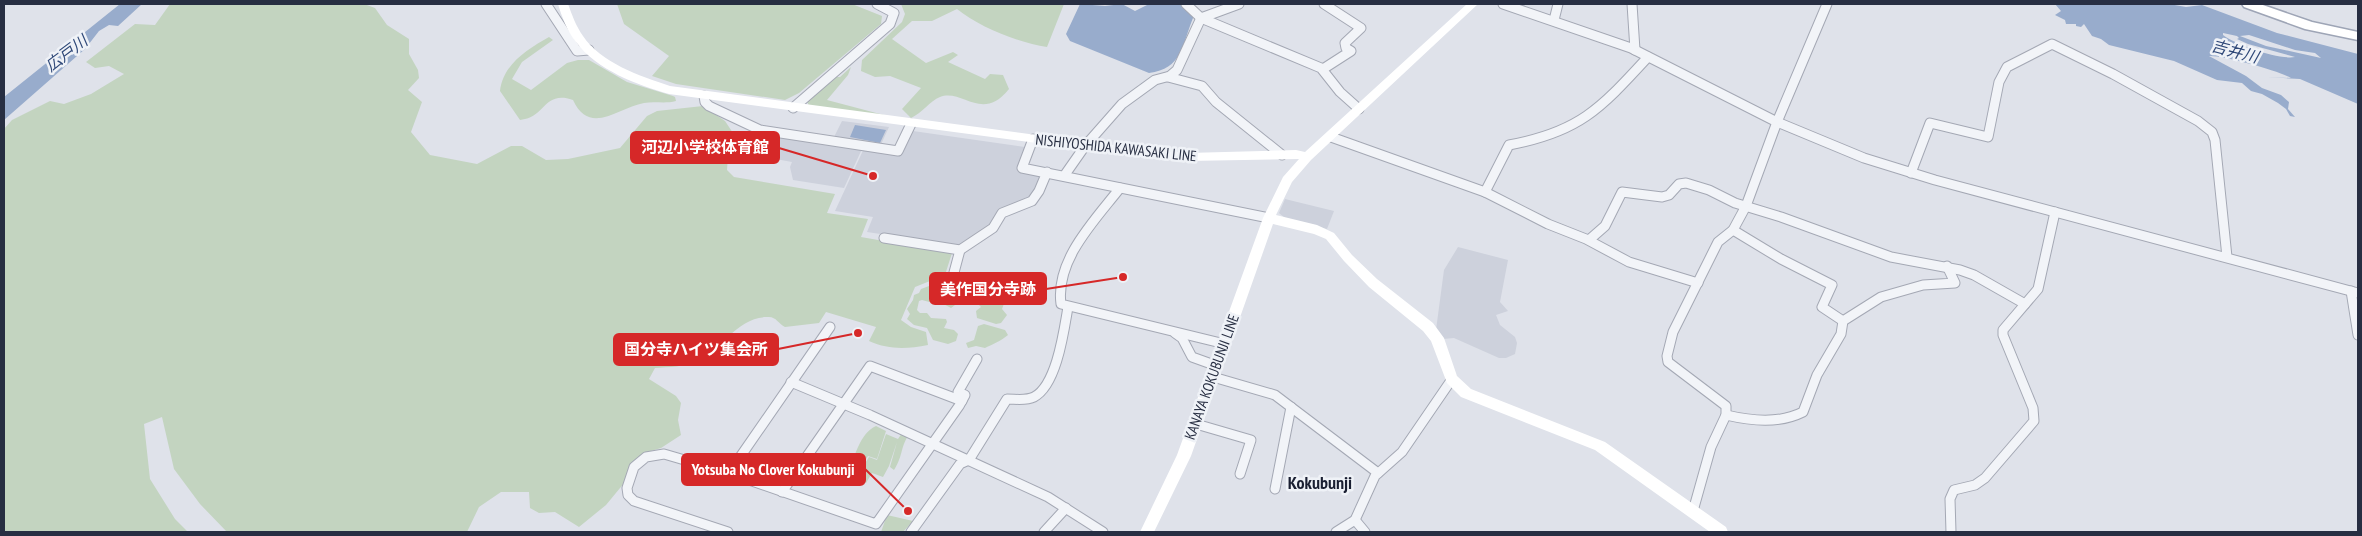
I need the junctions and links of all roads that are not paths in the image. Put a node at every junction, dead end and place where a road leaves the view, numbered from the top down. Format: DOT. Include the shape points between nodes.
graph roads {
  1 [pos="546,4"];
  2 [pos="563,4"];
  3 [pos="877,4"];
  4 [pos="1186,4"];
  5 [pos="1239,4"];
  6 [pos="1324,4"];
  7 [pos="1473,4"];
  8 [pos="1503,4"];
  9 [pos="1558,4"];
  10 [pos="1632,4"];
  11 [pos="1827,4"];
  12 [pos="2248,4"];
  13 [pos="1201,18"];
  14 [pos="1554,20"];
  15 [pos="2358,36"];
  16 [pos="589,50"];
  17 [pos="1635,50"];
  18 [pos="1648,57"];
  19 [pos="1323,70"];
  20 [pos="1168,77"];
  21 [pos="704,96"];
  22 [pos="793,108"];
  23 [pos="1359,109"];
  24 [pos="1776,122"];
  25 [pos="911,124"];
  26 [pos="1331,137"];
  27 [pos="1033,139"];
  28 [pos="1085,146"];
  29 [pos="1282,155"];
  30 [pos="1307,157"];
  31 [pos="1047,172"];
  32 [pos="1911,173"];
  33 [pos="1064,176"];
  34 [pos="1120,188"];
  35 [pos="1485,192"];
  36 [pos="1746,206"];
  37 [pos="2055,212"];
  38 [pos="1269,218"];
  39 [pos="1733,230"];
  40 [pos="884,238"];
  41 [pos="1589,240"];
  42 [pos="960,250"];
  43 [pos="2227,257"];
  44 [pos="1946,266"];
  45 [pos="1698,284"];
  46 [pos="2355,292"];
  47 [pos="958,294"];
  48 [pos="2025,304"];
  49 [pos="1068,307"];
  50 [pos="1843,321"];
  51 [pos="830,327"];
  52 [pos="1172,331"];
  53 [pos="2358,335"];
  54 [pos="1225,344"];
  55 [pos="977,359"];
  56 [pos="1215,372"];
  57 [pos="1452,379"];
  58 [pos="791,382"];
  59 [pos="962,401"];
  60 [pos="845,404"];
  61 [pos="1291,407"];
  62 [pos="1726,415"];
  63 [pos="1196,424"];
  64 [pos="934,444"];
  65 [pos="969,460"];
  66 [pos="728,473"];
  67 [pos="1240,474"];
  68 [pos="1378,474"];
  69 [pos="1276,489"];
  70 [pos="782,492"];
  71 [pos="1066,508"];
  72 [pos="1692,511"];
  73 [pos="1355,520"];
  74 [pos="1715,530"];
  75 [pos="728,532"];
  76 [pos="911,532"];
  77 [pos="1044,532"];
  78 [pos="1103,532"];
  79 [pos="1147,532"];
  80 [pos="1336,532"];
  81 [pos="1365,532"];
  82 [pos="1951,532"];
  1 -- 16 [label="street" via="567,41 577,51"];
  2 -- 16 [label="main road, NISHIYOSHIDA KAWASAKI LINE"];
  3 -- 22 [label="street" via="894,13 890,24"];
  4 -- 13 [label="street"];
  5 -- 13 [label="street"];
  6 -- 19 [label="street" via="1361,28 1346,41 1345,46 1351,51"];
  7 -- 23 [label="main road"];
  8 -- 14 [label="street"];
  9 -- 14 [label="street"];
  10 -- 17 [label="street"];
  11 -- 24 [label="street"];
  12 -- 15 [label="main road" via="2310,26"];
  13 -- 19 [label="street"];
  13 -- 20 [label="street" via="1180,66"];
  14 -- 17 [label="street"];
  16 -- 21 [label="main road, NISHIYOSHIDA KAWASAKI LINE" via="647,83"];
  17 -- 18 [label="street"];
  18 -- 24 [label="street"];
  18 -- 35 [label="street" via="1604,104 1579,123 1539,139 1509,145"];
  19 -- 23 [label="street"];
  20 -- 28 [label="street" via="1155,80 1122,104"];
  20 -- 29 [label="street" via="1202,86 1222,107"];
  21 -- 22 [label="main road, NISHIYOSHIDA KAWASAKI LINE"];
  21 -- 25 [label="street" via="709,106 756,128 898,151"];
  22 -- 25 [label="main road, NISHIYOSHIDA KAWASAKI LINE"];
  23 -- 26 [label="main road"];
  24 -- 32 [label="street" via="1864,158"];
  24 -- 36 [label="street"];
  25 -- 27 [label="main road, NISHIYOSHIDA KAWASAKI LINE"];
  26 -- 30 [label="main road"];
  26 -- 35 [label="street"];
  27 -- 28 [label="main road, NISHIYOSHIDA KAWASAKI LINE"];
  27 -- 31 [label="street" via="1022,168"];
  28 -- 29 [label="main road, NISHIYOSHIDA KAWASAKI LINE" via="1187,157"];
  28 -- 33 [label="street"];
  29 -- 30 [label="main road, NISHIYOSHIDA KAWASAKI LINE"];
  30 -- 38 [label="main road" via="1287,180"];
  31 -- 33 [label="street"];
  31 -- 42 [label="street" via="1034,201 1002,213 993,228"];
  32 -- 37 [label="street"];
  32 -- 43 [label="street" via="1930,122 1988,137 1999,82 2007,67 2052,44 2113,74 2212,132"];
  33 -- 34 [label="street"];
  34 -- 38 [label="street"];
  34 -- 49 [label="street" via="1071,257 1058,289 1062,304"];
  35 -- 41 [label="street" via="1548,224"];
  36 -- 39 [label="street"];
  36 -- 41 [label="street" via="1686,183 1679,184 1662,197 1625,191 1618,196 1605,226"];
  36 -- 44 [label="street" via="1891,257"];
  37 -- 43 [label="street"];
  37 -- 48 [label="street" via="2038,289"];
  38 -- 54 [label="main road, KANAYA KOKUBUNJI LINE"];
  38 -- 57 [label="main road" via="1330,236 1373,283 1428,327 1440,345"];
  39 -- 45 [label="street" via="1718,242"];
  39 -- 50 [label="street" via="1832,285 1822,307"];
  40 -- 42 [label="street"];
  41 -- 45 [label="street" via="1629,262"];
  42 -- 47 [label="street" via="952,280"];
  43 -- 46 [label="street"];
  44 -- 48 [label="street" via="1974,275"];
  44 -- 50 [label="street" via="1955,283 1923,285 1881,297"];
  45 -- 62 [label="street" via="1673,332 1668,362 1722,401"];
  46 -- 53 [label="street"];
  48 -- 82 [label="street" via="2003,330 2003,335 2033,408 2034,421 1985,478 1954,490 1950,499"];
  49 -- 52 [label="street"];
  49 -- 65 [label="street" via="1052,368 1041,391 1031,398 1006,400"];
  50 -- 62 [label="street" via="1841,334 1817,375 1803,412 1791,418 1752,421"];
  51 -- 58 [label="street"];
  52 -- 54 [label="street"];
  52 -- 56 [label="street" via="1182,338 1192,356"];
  54 -- 56 [label="main road, KANAYA KOKUBUNJI LINE"];
  55 -- 59 [label="street" via="958,392 965,395"];
  56 -- 61 [label="street" via="1269,392"];
  56 -- 63 [label="main road, KANAYA KOKUBUNJI LINE"];
  57 -- 68 [label="street" via="1402,452"];
  57 -- 72 [label="main road" via="1461,390 1473,396 1600,446"];
  58 -- 60 [label="street"];
  58 -- 66 [label="street"];
  59 -- 60 [label="street" via="870,366"];
  59 -- 64 [label="street"];
  60 -- 64 [label="street"];
  60 -- 70 [label="street"];
  61 -- 68 [label="street"];
  61 -- 69 [label="street"];
  62 -- 72 [label="street" via="1711,447"];
  63 -- 67 [label="street" via="1251,440"];
  63 -- 79 [label="main road, KANAYA KOKUBUNJI LINE"];
  64 -- 65 [label="street"];
  64 -- 70 [label="street" via="876,524"];
  65 -- 71 [label="street"];
  65 -- 76 [label="street" via="960,464"];
  66 -- 70 [label="street"];
  66 -- 75 [label="street" via="657,454 643,458 636,465 627,488 629,497 640,504"];
  68 -- 73 [label="street"];
  71 -- 77 [label="street"];
  71 -- 78 [label="street"];
  72 -- 74 [label="main road"];
  73 -- 80 [label="street"];
  73 -- 81 [label="street"];
}
